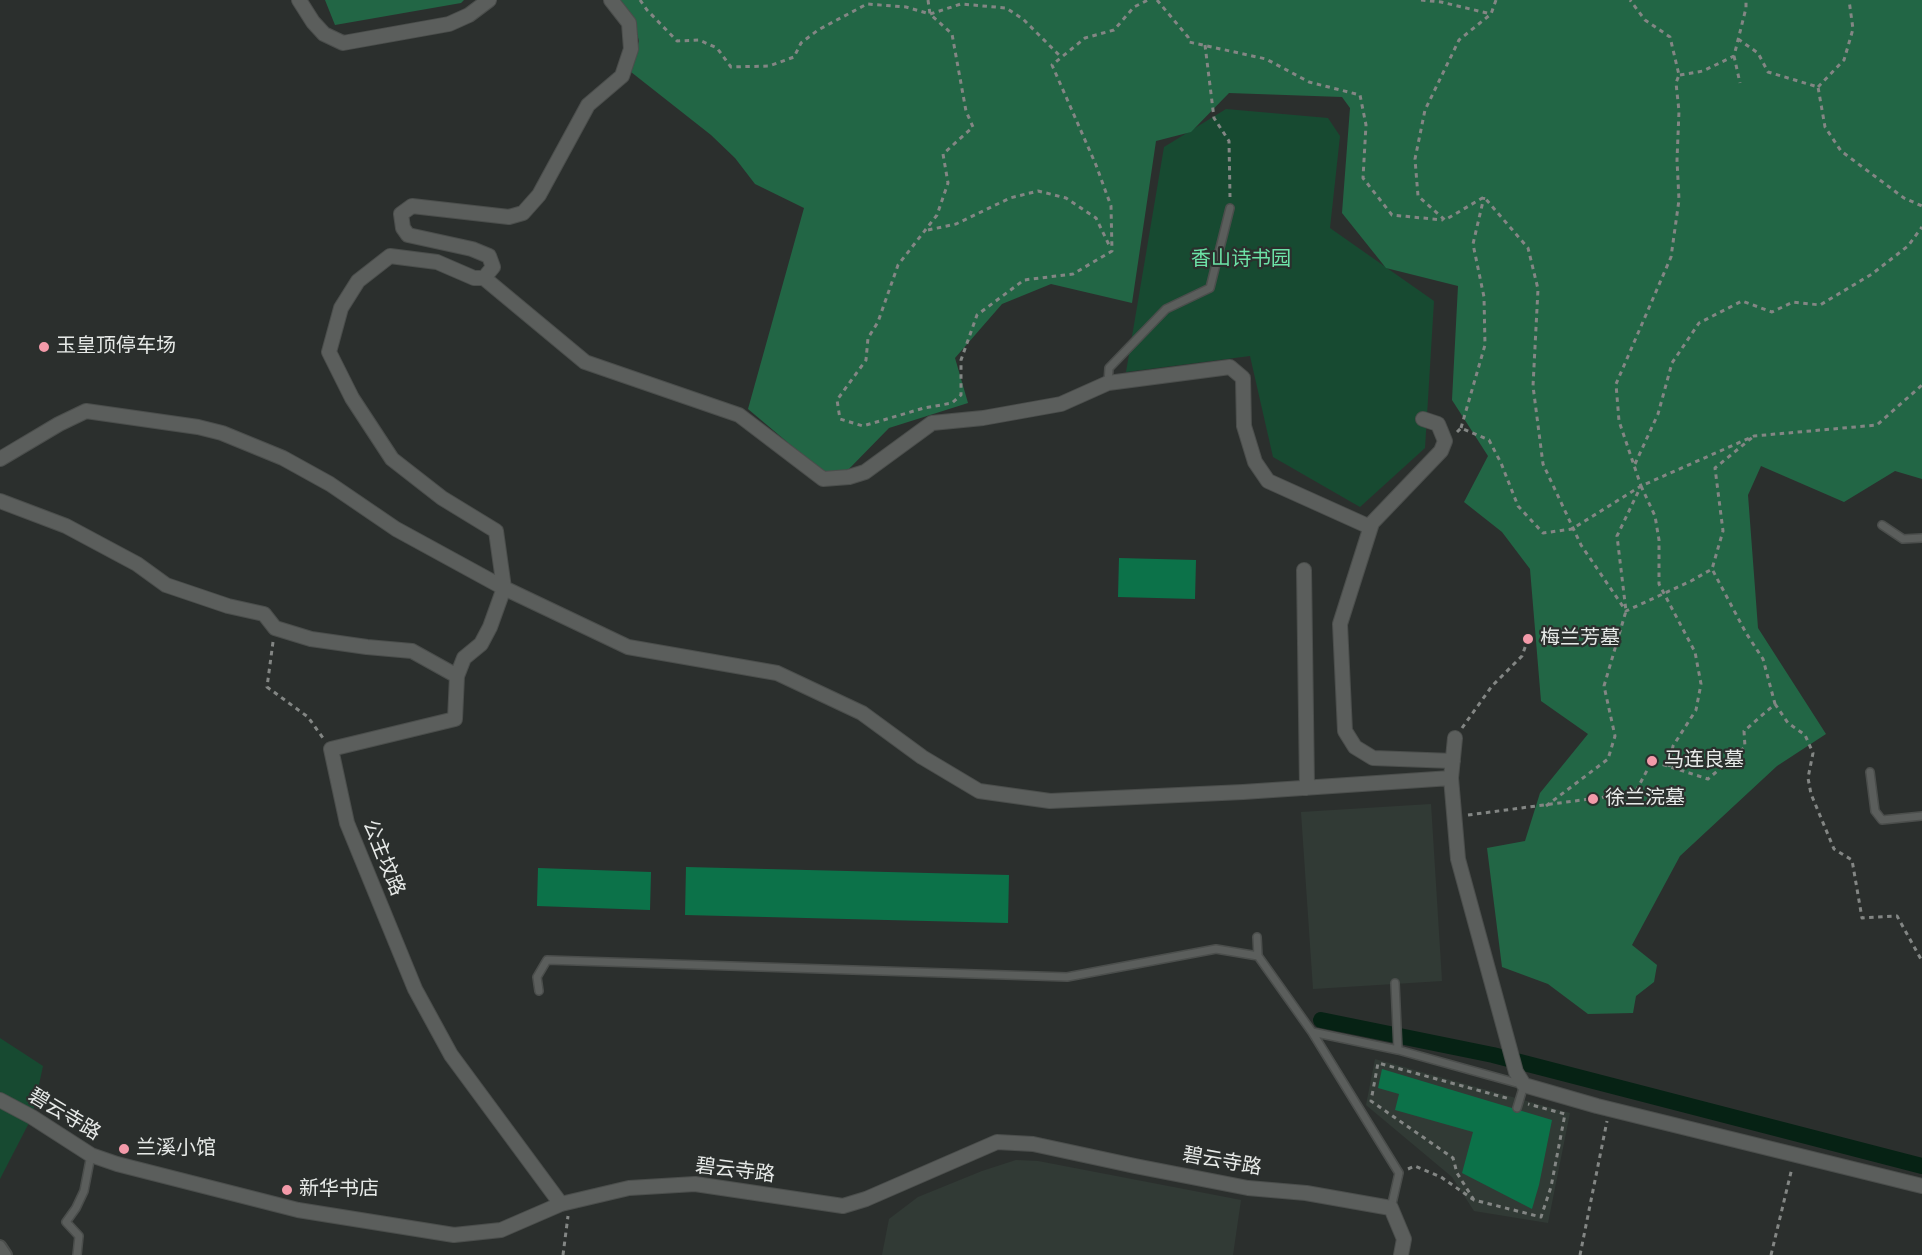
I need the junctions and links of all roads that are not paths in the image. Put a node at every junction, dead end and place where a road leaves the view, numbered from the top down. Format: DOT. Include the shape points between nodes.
graph roads {
  1 [pos="299,0"];
  2 [pos="489,0"];
  3 [pos="611,0"];
  4 [pos="1230,208"];
  5 [pos="484,278"];
  6 [pos="1108,383"];
  7 [pos="1423,419"];
  8 [pos="0,459"];
  9 [pos="0,501"];
  10 [pos="1882,525"];
  11 [pos="1370,527"];
  12 [pos="1922,538"];
  13 [pos="1304,570"];
  14 [pos="504,588"];
  15 [pos="457,676"];
  16 [pos="1455,738"];
  17 [pos="1453,761"];
  18 [pos="1870,772"];
  19 [pos="1451,778"];
  20 [pos="1307,788"];
  21 [pos="1922,816"];
  22 [pos="1257,937"];
  23 [pos="1258,956"];
  24 [pos="1395,983"];
  25 [pos="539,991"];
  26 [pos="1312,1032"];
  27 [pos="1398,1050"];
  28 [pos="1524,1085"];
  29 [pos="0,1100"];
  30 [pos="1518,1105"];
  31 [pos="91,1155"];
  32 [pos="1922,1186"];
  33 [pos="566,1203"];
  34 [pos="1390,1208"];
  35 [pos="0,1246"];
  36 [pos="6,1255"];
  37 [pos="77,1255"];
  38 [pos="1401,1255"];
  1 -- 2 [label="street" via="324,34 343,43 449,24"];
  3 -- 5 [label="street" via="629,23 631,49 621,76 588,105 539,195 523,213 509,217 412,206 401,214 408,235 489,255 493,267"];
  4 -- 6 [label="lane" via="1210,288 1166,309 1109,368"];
  5 -- 6 [label="street" via="585,362 739,415 823,479 865,472 932,423 1061,404"];
  5 -- 14 [label="street" via="474,278 437,262 390,256 358,281 341,308 329,352 352,398 392,459 442,498 496,531"];
  6 -- 11 [label="street" via="1230,367 1243,378 1244,426 1255,462 1268,481"];
  7 -- 11 [label="street" via="1438,424 1444,441 1441,452"];
  8 -- 14 [label="street" via="86,411 222,433 283,458 396,529"];
  9 -- 15 [label="street" via="66,526 137,564 166,585 264,614 274,628 311,639 412,651"];
  10 -- 12 [label="lane" via="1903,539"];
  11 -- 17 [label="street" via="1340,624 1345,731 1355,747 1373,758"];
  13 -- 20 [label="street"];
  14 -- 15 [label="street" via="481,644 464,658"];
  14 -- 20 [label="street" via="628,647 777,673 862,712 922,757 979,791 1050,801"];
  15 -- 33 [label="street, 公主坟路" via="455,719 331,749 347,823 415,989 451,1055"];
  16 -- 17 [label="street"];
  17 -- 19 [label="street"];
  18 -- 21 [label="lane" via="1875,811 1882,820"];
  19 -- 20 [label="street"];
  19 -- 28 [label="street" via="1458,859 1516,1072"];
  22 -- 23 [label="lane"];
  23 -- 25 [label="lane" via="1216,949 1067,977 547,960 537,977"];
  23 -- 26 [label="lane"];
  24 -- 27 [label="lane"];
  26 -- 27 [label="lane"];
  26 -- 34 [label="lane" via="1398,1173"];
  27 -- 28 [label="lane"];
  28 -- 30 [label="lane"];
  28 -- 32 [label="street"];
  29 -- 31 [label="street, 碧云寺路"];
  31 -- 33 [label="street, 碧云寺路" via="298,1210 454,1235 501,1230"];
  31 -- 37 [label="lane" via="84,1191 66,1222 79,1236"];
  33 -- 34 [label="street, 碧云寺路" via="629,1188 695,1184 843,1206 997,1142 1033,1144 1248,1188 1306,1193"];
  34 -- 38 [label="street" via="1404,1239"];
  35 -- 36 [label="street"];
}
